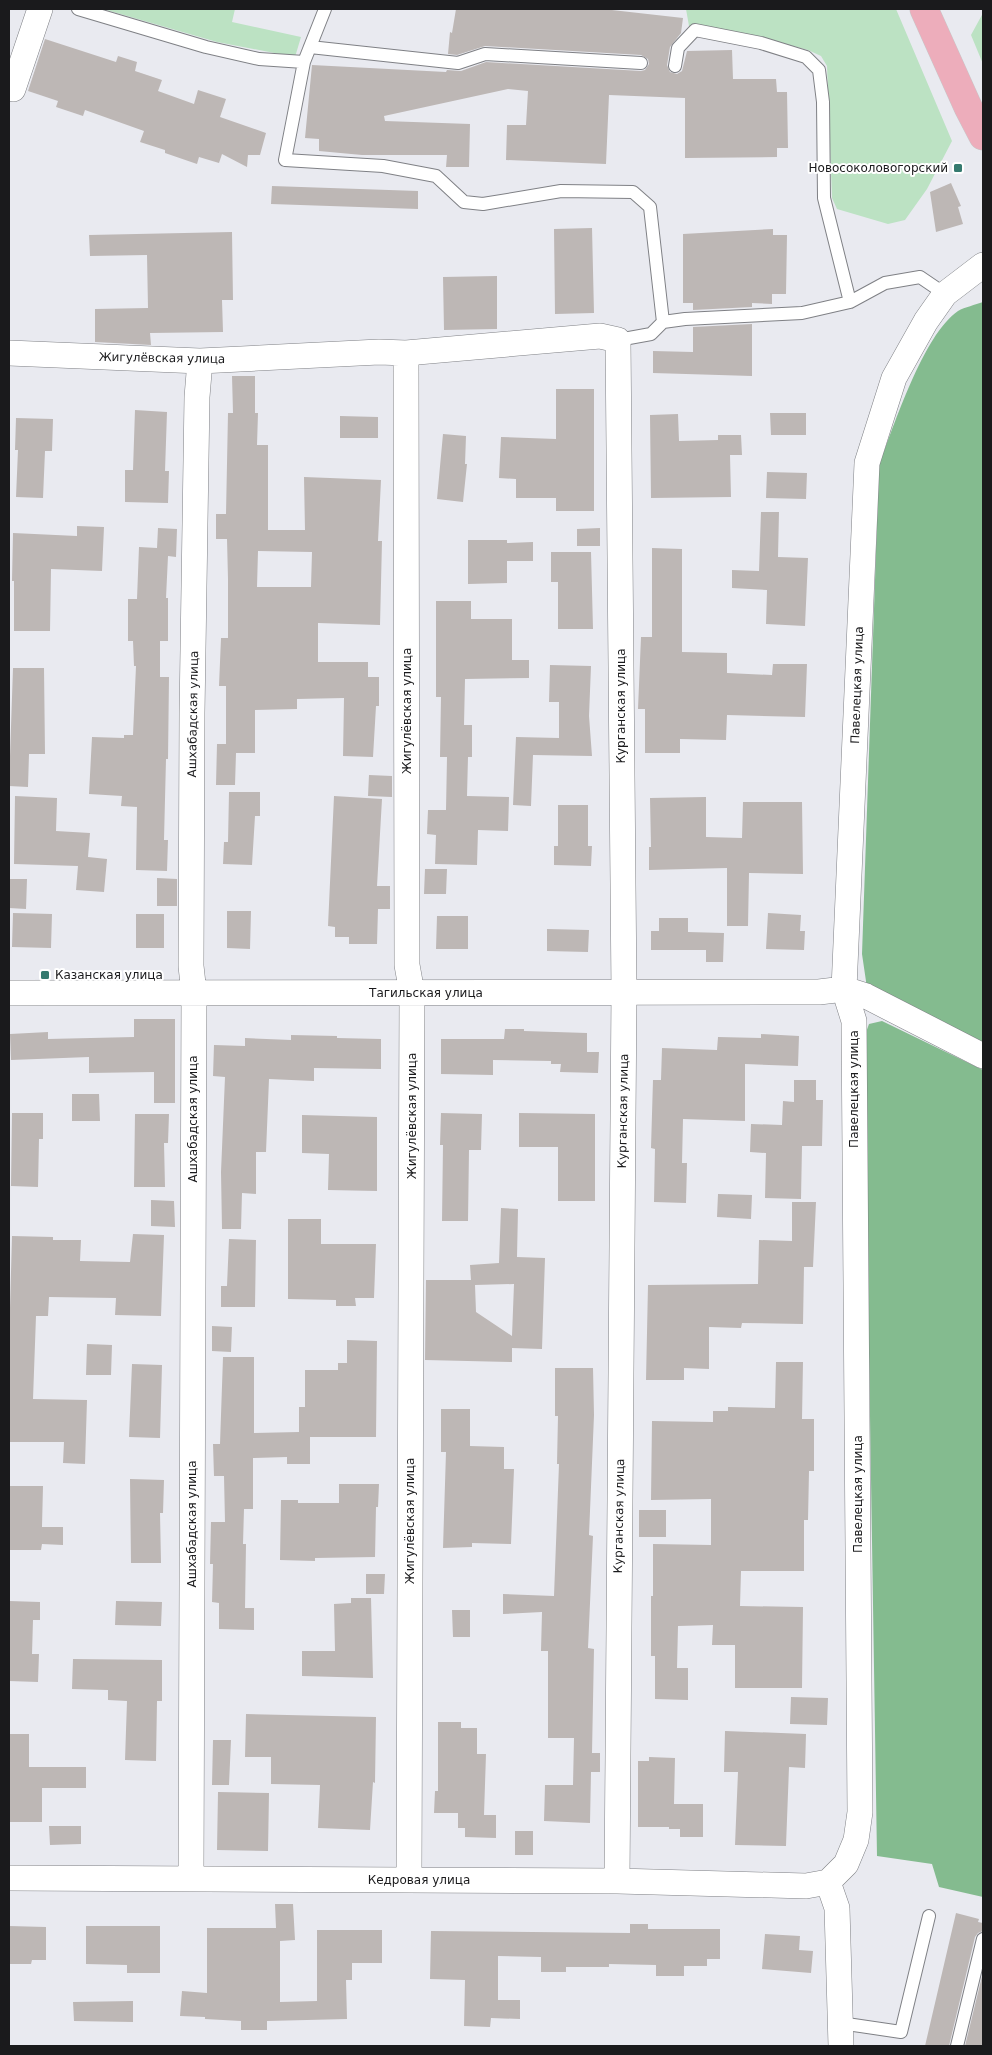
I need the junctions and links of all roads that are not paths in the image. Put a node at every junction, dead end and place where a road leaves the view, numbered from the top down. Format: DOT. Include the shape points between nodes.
graph roads {
  1 [pos="40,9"];
  2 [pos="78,9"];
  3 [pos="325,9"];
  4 [pos="924,9"];
  5 [pos="310,47"];
  6 [pos="304,62"];
  7 [pos="641,62"];
  8 [pos="675,66"];
  9 [pos="13,89"];
  10 [pos="983,136"];
  11 [pos="983,265"];
  12 [pos="945,294"];
  13 [pos="850,302"];
  14 [pos="663,322"];
  15 [pos="618,340"];
  16 [pos="9,353"];
  17 [pos="406,353"];
  18 [pos="200,361"];
  19 [pos="844,989"];
  20 [pos="624,992"];
  21 [pos="9,993"];
  22 [pos="194,993"];
  23 [pos="412,993"];
  24 [pos="983,1056"];
  25 [pos="9,1878"];
  26 [pos="191,1878"];
  27 [pos="409,1880"];
  28 [pos="617,1881"];
  29 [pos="828,1882"];
  30 [pos="929,1916"];
  31 [pos="983,1939"];
  32 [pos="840,2035"];
  33 [pos="957,2046"];
  1 -- 9 [label="street"];
  2 -- 6 [label="lane" via="206,47 258,59"];
  3 -- 5 [label="lane"];
  4 -- 10 [label="main road"];
  5 -- 6 [label="lane"];
  5 -- 7 [label="lane" via="458,63 485,54"];
  6 -- 14 [label="lane" via="285,160 383,166 436,176 464,202 483,204 561,191 633,192 650,207"];
  8 -- 13 [label="lane" via="678,48 695,30 806,57 819,70 823,102 824,198"];
  11 -- 12 [label="street, Павелецкая улица"];
  12 -- 13 [label="lane" via="920,277 884,283"];
  12 -- 19 [label="street, Павелецкая улица" via="894,378 867,463"];
  13 -- 14 [label="lane" via="802,313"];
  14 -- 15 [label="lane" via="651,334"];
  15 -- 17 [label="street, Жигулёвская улица" via="600,336"];
  15 -- 20 [label="street, Курганская улица"];
  16 -- 18 [label="street, Жигулёвская улица"];
  17 -- 18 [label="street, Жигулёвская улица"];
  17 -- 23 [label="street, Жигулёвская улица" via="407,965"];
  18 -- 22 [label="street, Ашхабадская улица" via="192,713 191,966"];
  19 -- 20 [label="street, Тагильская улица" via="819,992"];
  19 -- 24 [label="street" via="866,996"];
  19 -- 29 [label="street, Павелецкая улица" via="854,1021 860,1812 856,1840 846,1864"];
  20 -- 23 [label="street, Тагильская улица"];
  20 -- 28 [label="street, Курганская улица"];
  21 -- 22 [label="street, Тагильская улица"];
  22 -- 23 [label="street, Тагильская улица"];
  22 -- 26 [label="street, Ашхабадская улица"];
  23 -- 27 [label="street, Жигулёвская улица"];
  25 -- 26 [label="street, Кедровая улица"];
  26 -- 27 [label="street, Кедровая улица"];
  27 -- 28 [label="street, Кедровая улица"];
  28 -- 29 [label="street, Кедровая улица" via="806,1886"];
  29 -- 32 [label="street" via="837,1908"];
  30 -- 32 [label="lane" via="901,2032"];
  31 -- 33 [label="lane"];
}
